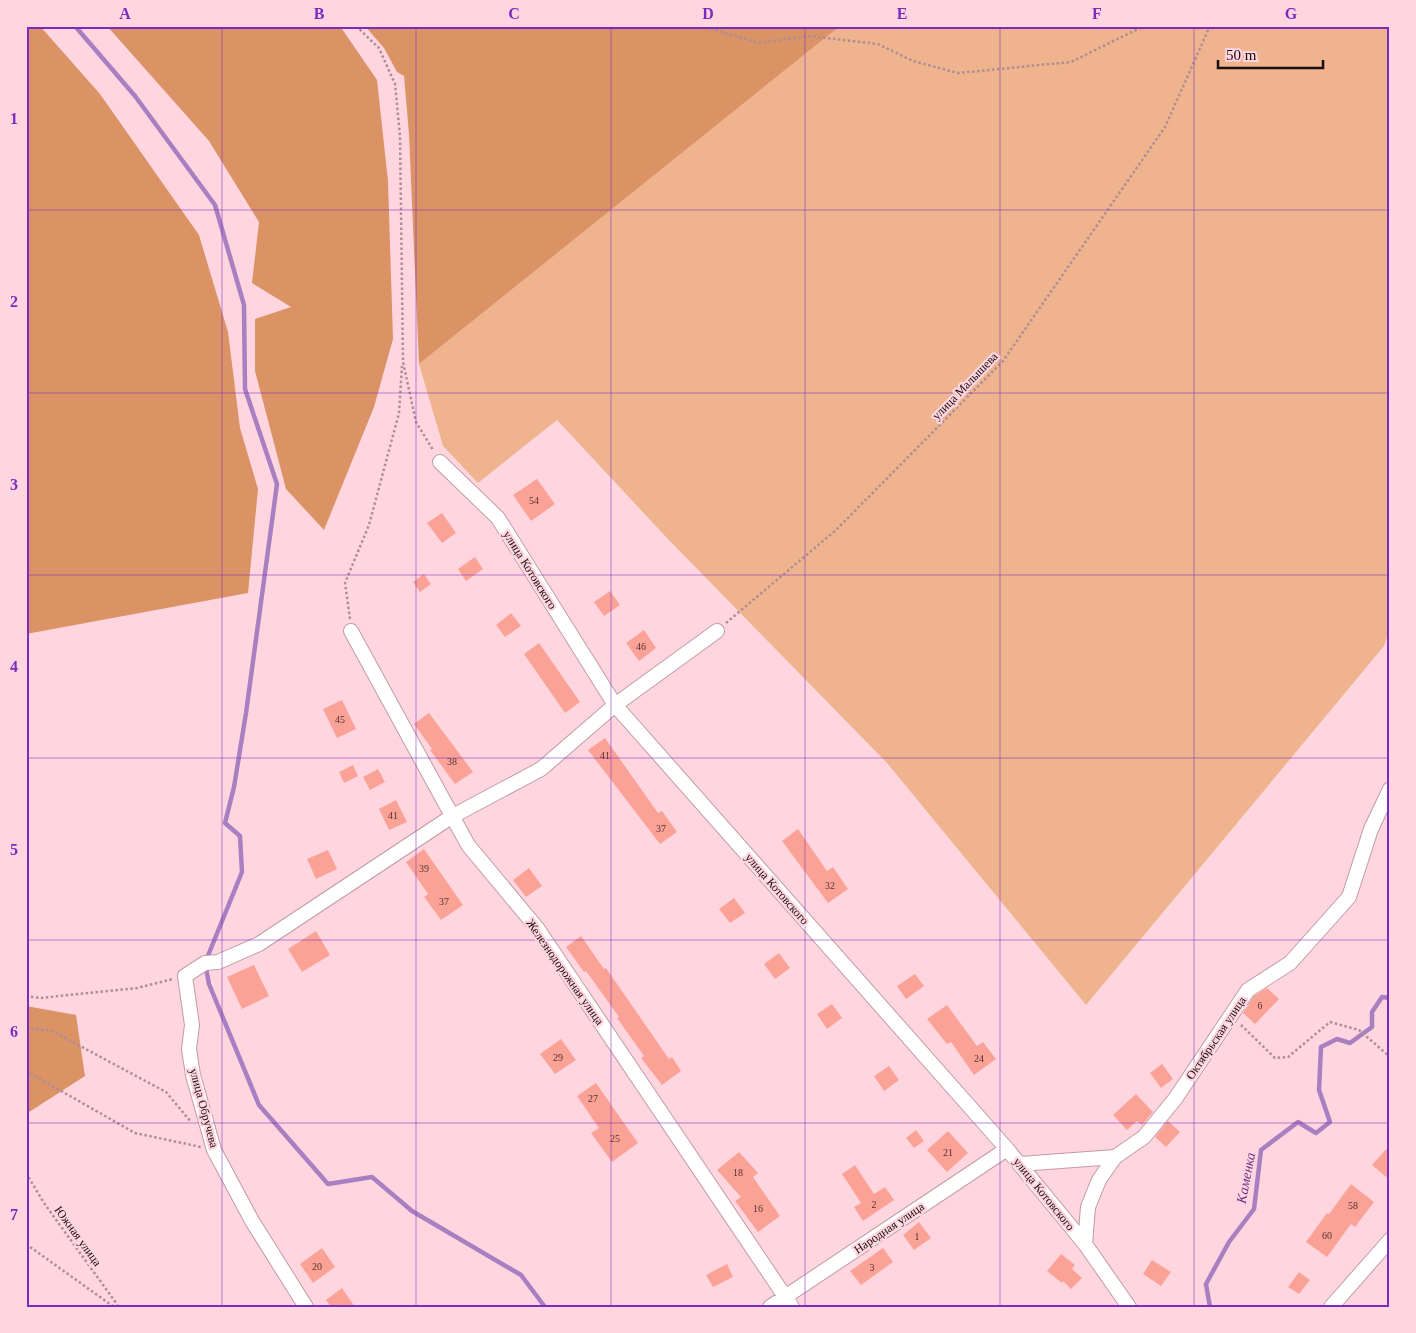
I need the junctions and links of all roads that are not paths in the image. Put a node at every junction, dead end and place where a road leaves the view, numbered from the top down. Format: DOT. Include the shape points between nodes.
graph roads {
  1 [pos="440,462"];
  2 [pos="351,631"];
  3 [pos="717,631"];
  4 [pos="615,705"];
  5 [pos="1390,789"];
  6 [pos="451,817"];
  7 [pos="1007,1149"];
  8 [pos="1115,1157"];
  9 [pos="1020,1164"];
  10 [pos="1390,1240"];
  11 [pos="1085,1244"];
  12 [pos="788,1302"];
  13 [pos="306,1307"];
  14 [pos="770,1307"];
  15 [pos="1129,1307"];
  16 [pos="1332,1307"];
  1 -- 4 [label="street, улица Котовского" via="498,518"];
  2 -- 6 [label="street, Железнодорожная улица"];
  3 -- 4 [label="street"];
  4 -- 6 [label="street" via="541,769"];
  4 -- 7 [label="street, улица Котовского"];
  5 -- 8 [label="street, Октябрьская улица" via="1371,829 1349,897 1290,963 1248,990 1176,1099 1144,1137"];
  6 -- 12 [label="street, Железнодорожная улица" via="468,845 537,928"];
  6 -- 13 [label="street, улица Обручева" via="259,944 218,962 205,963 185,976 192,1025 189,1049 193,1075 214,1150 252,1221"];
  7 -- 9 [label="street, улица Котовского"];
  7 -- 12 [label="street, Народная улица"];
  8 -- 9 [label="street"];
  8 -- 11 [label="street, Октябрьская улица" via="1099,1180 1088,1207"];
  9 -- 11 [label="street, улица Котовского"];
  10 -- 16 [label="street"];
  11 -- 15 [label="street, улица Котовского"];
  12 -- 14 [label="street, Народная улица"];
}
